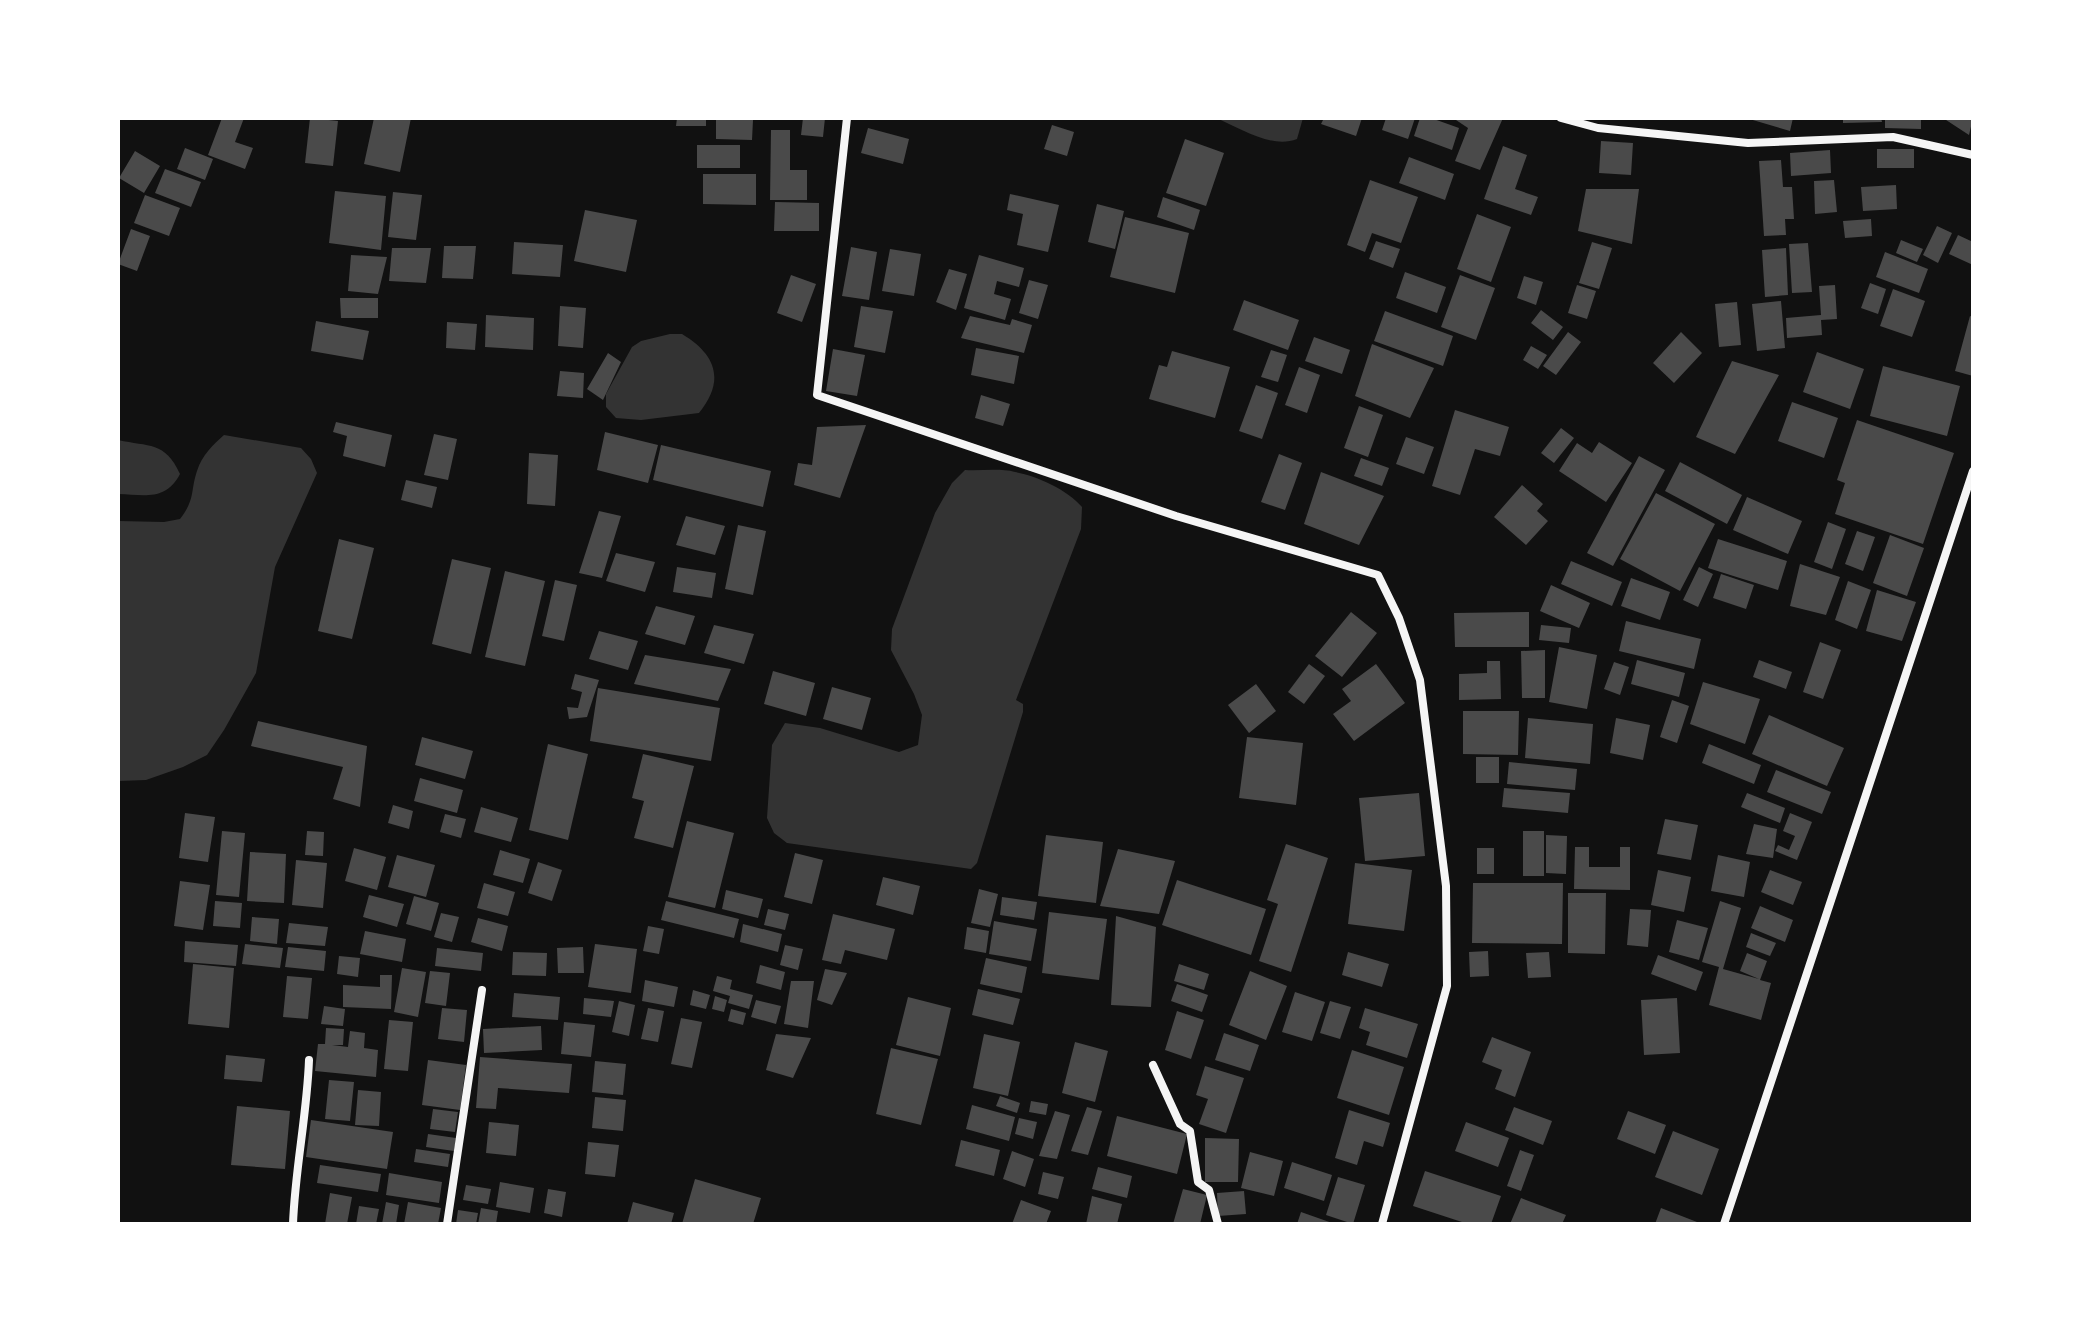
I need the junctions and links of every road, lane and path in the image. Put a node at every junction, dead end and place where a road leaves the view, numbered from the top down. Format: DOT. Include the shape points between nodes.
graph roads {
  1 [pos="847,118"];
  2 [pos="1561,118"];
  3 [pos="1973,155"];
  4 [pos="1973,471"];
  5 [pos="482,990"];
  6 [pos="309,1060"];
  7 [pos="1153,1065"];
  8 [pos="293,1224"];
  9 [pos="447,1224"];
  10 [pos="1218,1224"];
  11 [pos="1382,1224"];
  12 [pos="1724,1224"];
  1 -- 11 [label="street" via="817,395 1176,516 1378,575 1399,618 1420,680 1446,886 1447,986"];
  2 -- 3 [label="street" via="1598,128 1748,143 1893,137"];
  4 -- 12 [label="street"];
  5 -- 9 [label="street"];
  6 -- 8 [label="street"];
  7 -- 10 [label="street" via="1180,1124 1190,1131 1198,1182 1209,1190"];
}
